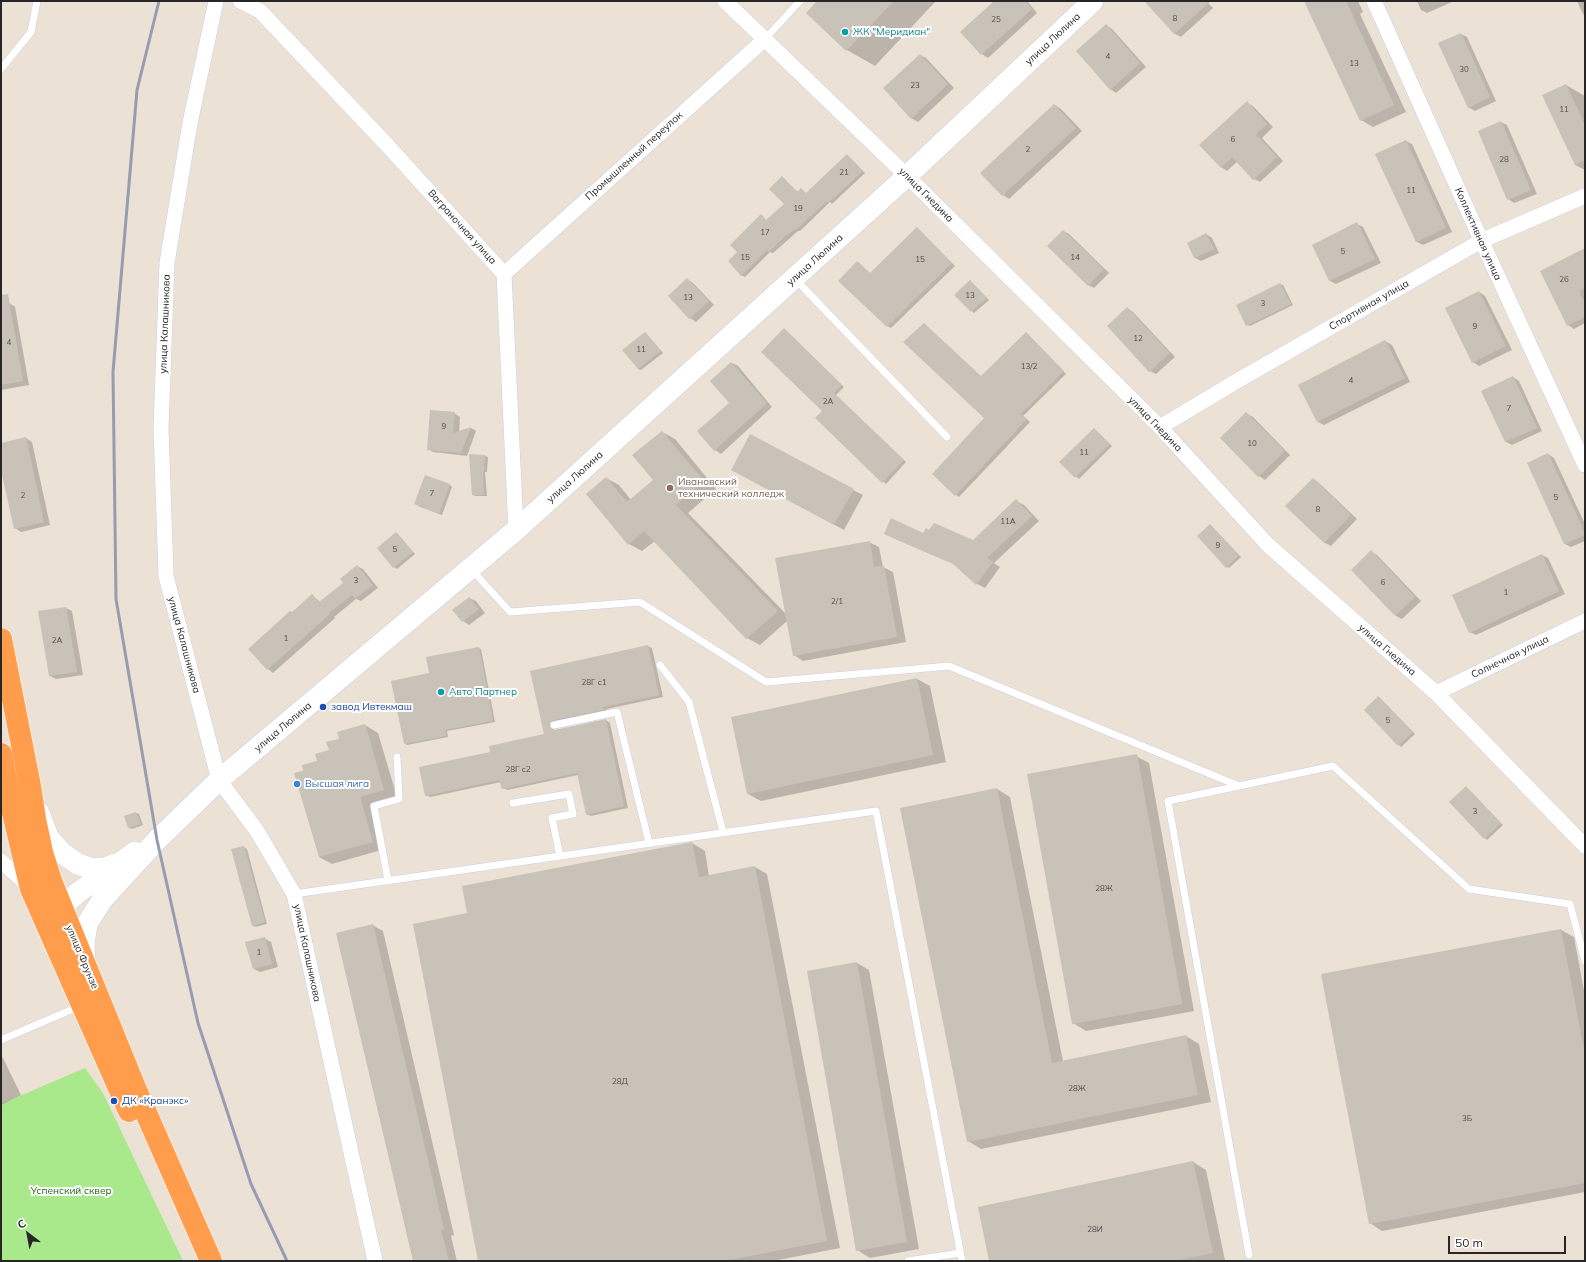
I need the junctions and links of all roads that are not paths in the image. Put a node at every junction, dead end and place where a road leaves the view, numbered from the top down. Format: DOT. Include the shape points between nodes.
graph roads {
  1 [pos="37,1"];
  2 [pos="216,1"];
  3 [pos="240,1"];
  4 [pos="725,1"];
  5 [pos="800,1"];
  6 [pos="1093,1"];
  7 [pos="1374,1"];
  8 [pos="765,39"];
  9 [pos="1,69"];
  10 [pos="907,176"];
  11 [pos="1585,196"];
  12 [pos="1481,241"];
  13 [pos="504,274"];
  14 [pos="794,279"];
  15 [pos="1160,427"];
  16 [pos="947,437"];
  17 [pos="1585,465"];
  18 [pos="516,530"];
  19 [pos="471,568"];
  20 [pos="1585,621"];
  21 [pos="1,639"];
  22 [pos="660,665"];
  23 [pos="1436,693"];
  24 [pos="554,725"];
  25 [pos="1,754"];
  26 [pos="397,758"];
  27 [pos="219,780"];
  28 [pos="30,786"];
  29 [pos="1239,786"];
  30 [pos="8,792"];
  31 [pos="513,803"];
  32 [pos="724,832"];
  33 [pos="157,840"];
  34 [pos="649,843"];
  35 [pos="1585,846"];
  36 [pos="560,856"];
  37 [pos="123,860"];
  38 [pos="1,861"];
  39 [pos="388,880"];
  40 [pos="31,889"];
  41 [pos="294,894"];
  42 [pos="61,908"];
  43 [pos="96,909"];
  44 [pos="62,959"];
  45 [pos="1585,962"];
  46 [pos="85,964"];
  47 [pos="82,1005"];
  48 [pos="1,1040"];
  49 [pos="960,1253"];
  50 [pos="1249,1255"];
  51 [pos="195,1261"];
  52 [pos="211,1261"];
  53 [pos="375,1261"];
  54 [pos="908,1261"];
  55 [pos="962,1261"];
  1 -- 9 [label="lane" via="31,32"];
  2 -- 27 [label="street, улица Калашникова" via="190,123 167,263 161,428 166,576"];
  3 -- 13 [label="street, Ваграночная улица" via="260,11 388,146"];
  4 -- 8 [label="street, улица Гнедина"];
  5 -- 8 [label="lane"];
  6 -- 10 [label="main road, улица Люлина"];
  7 -- 12 [label="street, Коллективная улица"];
  8 -- 10 [label="street, улица Гнедина"];
  8 -- 13 [label="street, Промышленный переулок"];
  10 -- 14 [label="main road, улица Люлина"];
  10 -- 15 [label="street, улица Гнедина"];
  11 -- 12 [label="street, Спортивная улица"];
  12 -- 15 [label="street, Спортивная улица"];
  12 -- 17 [label="street, Коллективная улица"];
  13 -- 18 [label="street, Ваграночная улица"];
  14 -- 16 [label="lane"];
  14 -- 18 [label="main road, улица Люлина"];
  15 -- 23 [label="street, улица Гнедина" via="1268,545"];
  18 -- 19 [label="main road, улица Люлина"];
  19 -- 27 [label="main road, улица Люлина"];
  19 -- 29 [label="lane" via="510,612 640,602 766,682 949,666"];
  20 -- 23 [label="street, Солнечная улица"];
  21 -- 28 [label="highway, улица Фрунзе"];
  22 -- 32 [label="lane" via="689,702"];
  23 -- 35 [label="street, улица Гнедина"];
  24 -- 34 [label="lane" via="617,712"];
  25 -- 30 [label="highway, улица Фрунзе"];
  26 -- 39 [label="lane" via="399,799 374,806"];
  27 -- 33 [label="main road, улица Люлина"];
  27 -- 41 [label="street, улица Калашникова" via="257,831"];
  28 -- 37 [label="main road" via="48,837 62,853 78,864 92,869 105,868"];
  28 -- 42 [label="highway, улица Фрунзе" via="42,852"];
  29 -- 45 [label="lane" via="1333,766 1469,889 1570,904"];
  29 -- 50 [label="lane" via="1168,801"];
  30 -- 40 [label="highway, улица Фрунзе"];
  30 -- 42 [label="main road" via="31,868 49,899"];
  31 -- 36 [label="lane" via="569,794 573,814 552,818"];
  32 -- 34 [label="lane"];
  32 -- 49 [label="lane" via="876,811"];
  33 -- 37 [label="main road"];
  33 -- 43 [label="main road, улица Люлина"];
  34 -- 36 [label="lane"];
  36 -- 39 [label="lane"];
  37 -- 42 [label="main road"];
  38 -- 40 [label="street"];
  39 -- 41 [label="lane"];
  40 -- 44 [label="highway, улица Фрунзе"];
  41 -- 53 [label="street, улица Калашникова"];
  42 -- 43 [label="main road" via="78,913"];
  42 -- 44 [label="main road" via="58,924"];
  42 -- 46 [label="highway, улица Фрунзе"];
  43 -- 46 [label="main road, улица Люлина" via="85,933"];
  44 -- 47 [label="highway, улица Фрунзе"];
  46 -- 52 [label="highway, улица Фрунзе" via="136,1090"];
  47 -- 48 [label="lane"];
  47 -- 51 [label="highway, улица Фрунзе"];
  49 -- 54 [label="lane"];
  49 -- 55 [label="lane"];
}
